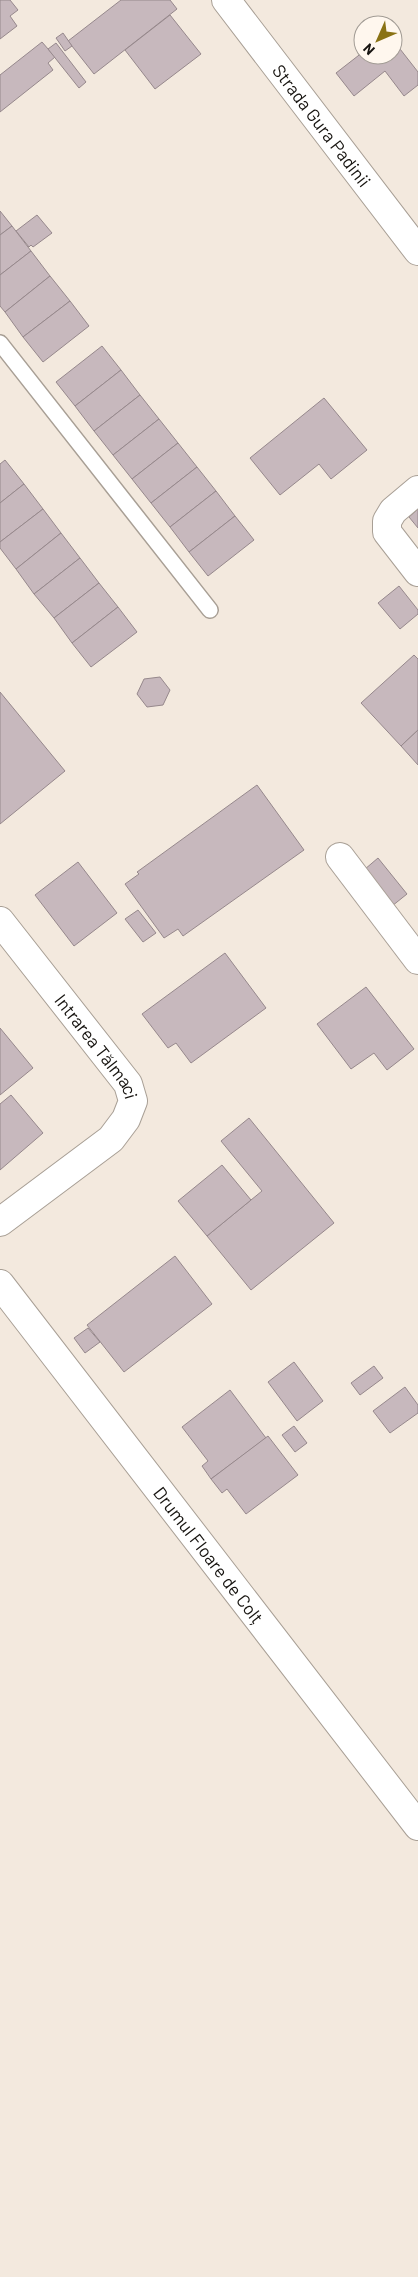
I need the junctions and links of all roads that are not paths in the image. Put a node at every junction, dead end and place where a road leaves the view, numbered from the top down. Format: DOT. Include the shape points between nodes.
graph roads {
  1 [pos="226,0"];
  2 [pos="418,251"];
  3 [pos="0,343"];
  4 [pos="418,490"];
  5 [pos="418,572"];
  6 [pos="210,610"];
  7 [pos="340,857"];
  8 [pos="0,921"];
  9 [pos="418,960"];
  10 [pos="0,1222"];
  11 [pos="0,1284"];
  12 [pos="418,1826"];
  1 -- 2 [label="street, Strada Gura Padinii"];
  3 -- 6 [label="lane"];
  4 -- 5 [label="street" via="393,511 387,521 387,532"];
  7 -- 9 [label="street"];
  8 -- 10 [label="street, Intrarea Tălmaci" via="128,1084 133,1101 126,1120 112,1139"];
  11 -- 12 [label="street, Drumul Floare de Colț"];
}
